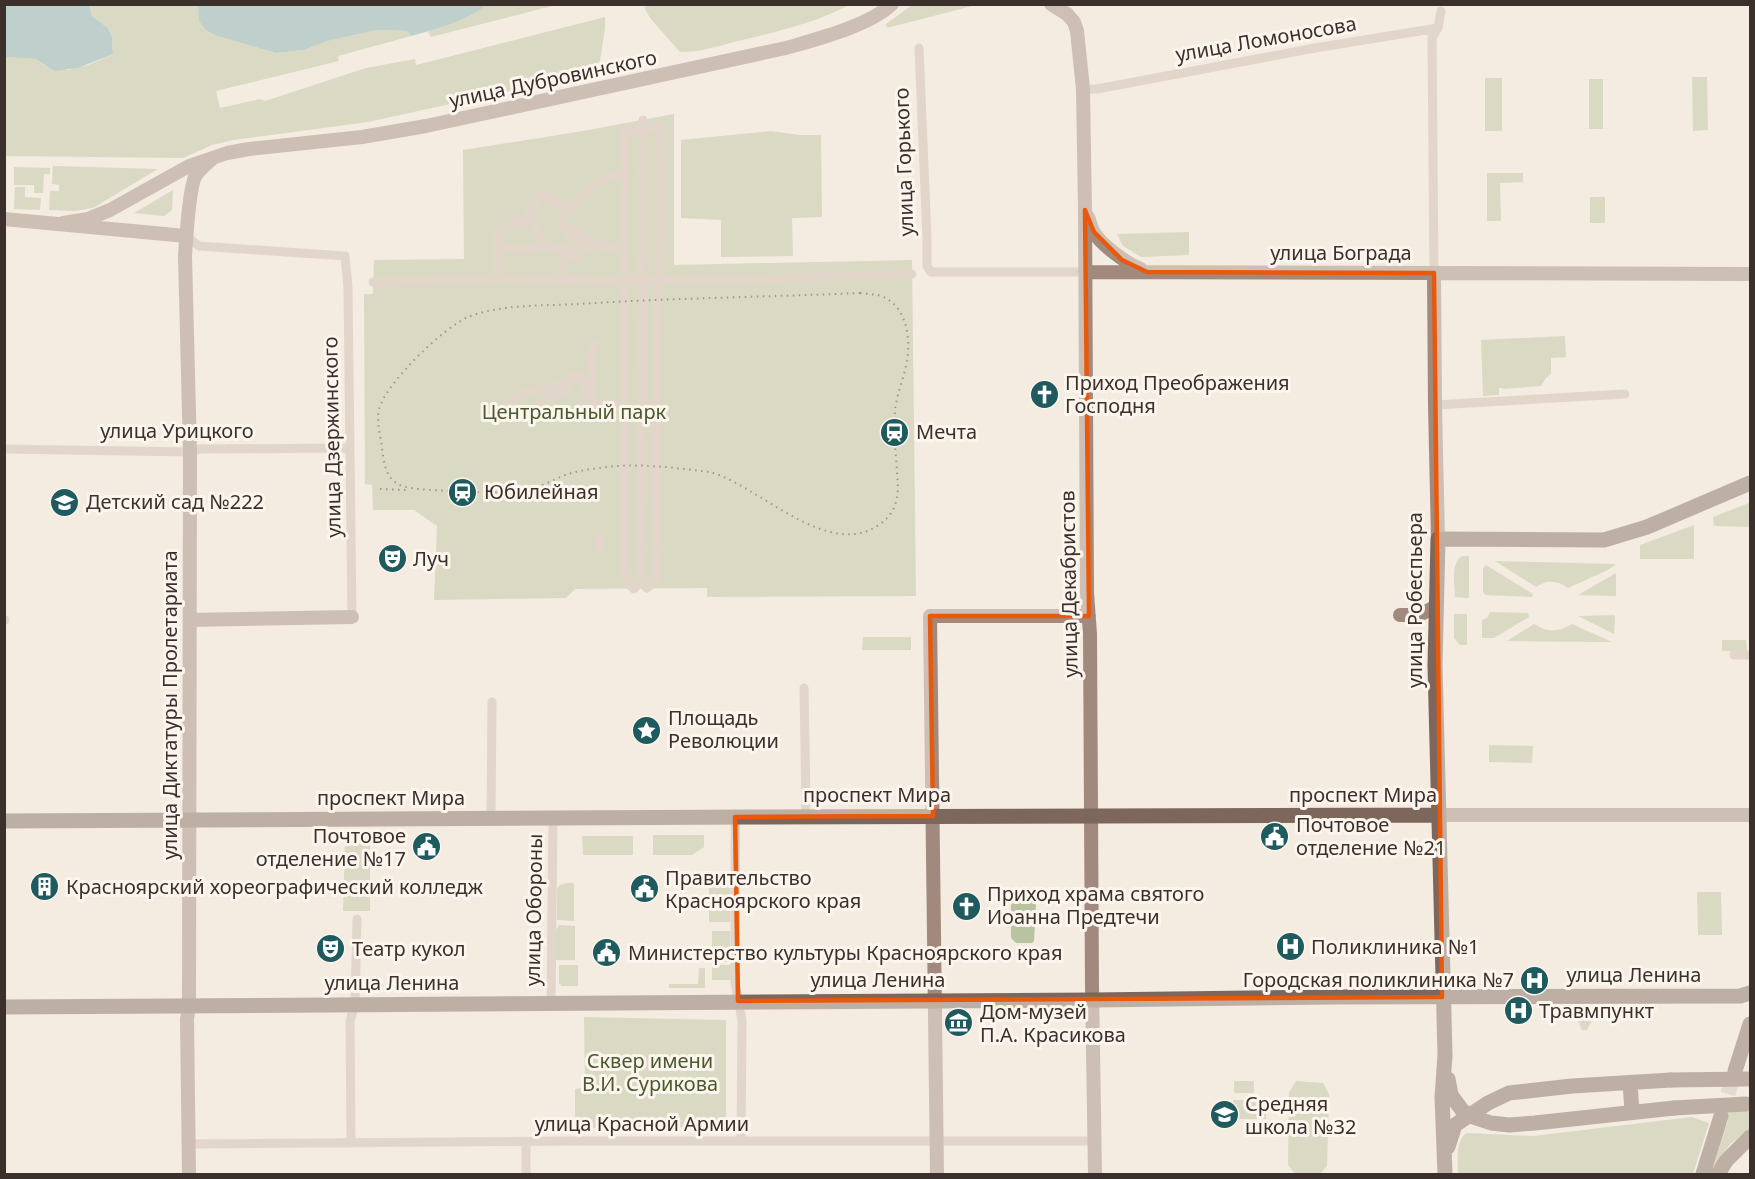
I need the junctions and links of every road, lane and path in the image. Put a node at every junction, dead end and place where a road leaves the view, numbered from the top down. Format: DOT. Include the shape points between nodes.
graph roads {
  1 [pos="892,4"];
  2 [pos="1051,4"];
  3 [pos="1441,11"];
  4 [pos="1438,28"];
  5 [pos="919,48"];
  6 [pos="1083,89"];
  7 [pos="643,124"];
  8 [pos="213,158"];
  9 [pos="625,175"];
  10 [pos="532,210"];
  11 [pos="1085,210"];
  12 [pos="4,219"];
  13 [pos="563,219"];
  14 [pos="63,223"];
  15 [pos="186,237"];
  16 [pos="598,245"];
  17 [pos="580,248"];
  18 [pos="499,249"];
  19 [pos="555,249"];
  20 [pos="625,250"];
  21 [pos="345,256"];
  22 [pos="931,272"];
  23 [pos="1086,272"];
  24 [pos="1147,272"];
  25 [pos="1434,273"];
  26 [pos="912,274"];
  27 [pos="1750,274"];
  28 [pos="499,279"];
  29 [pos="559,279"];
  30 [pos="642,280"];
  31 [pos="658,280"];
  32 [pos="625,281"];
  33 [pos="373,282"];
  34 [pos="595,344"];
  35 [pos="589,357"];
  36 [pos="580,376"];
  37 [pos="568,387"];
  38 [pos="1624,394"];
  39 [pos="590,397"];
  40 [pos="508,404"];
  41 [pos="1435,405"];
  42 [pos="626,406"];
  43 [pos="596,417"];
  44 [pos="349,448"];
  45 [pos="4,449"];
  46 [pos="190,452"];
  47 [pos="1750,483"];
  48 [pos="599,535"];
  49 [pos="1438,539"];
  50 [pos="600,548"];
  51 [pos="640,581"];
  52 [pos="1436,607"];
  53 [pos="1089,615"];
  54 [pos="1400,615"];
  55 [pos="352,617"];
  56 [pos="190,620"];
  57 [pos="1734,655"];
  58 [pos="1750,655"];
  59 [pos="804,688"];
  60 [pos="492,702"];
  61 [pos="1750,815"];
  62 [pos="805,816"];
  63 [pos="933,816"];
  64 [pos="1091,816"];
  65 [pos="1438,816"];
  66 [pos="735,817"];
  67 [pos="490,818"];
  68 [pos="554,818"];
  69 [pos="189,820"];
  70 [pos="4,821"];
  71 [pos="357,919"];
  72 [pos="1750,993"];
  73 [pos="1442,997"];
  74 [pos="935,1000"];
  75 [pos="1092,1000"];
  76 [pos="738,1001"];
  77 [pos="551,1003"];
  78 [pos="355,1004"];
  79 [pos="189,1006"];
  80 [pos="4,1007"];
  81 [pos="1750,1024"];
  82 [pos="1445,1055"];
  83 [pos="1735,1071"];
  84 [pos="1750,1079"];
  85 [pos="1630,1083"];
  86 [pos="1750,1104"];
  87 [pos="1632,1112"];
  88 [pos="1470,1116"];
  89 [pos="1721,1116"];
  90 [pos="1750,1137"];
  91 [pos="741,1141"];
  92 [pos="936,1141"];
  93 [pos="1095,1141"];
  94 [pos="351,1143"];
  95 [pos="526,1143"];
  96 [pos="189,1144"];
  97 [pos="1445,1157"];
  98 [pos="189,1174"];
  99 [pos="526,1174"];
  100 [pos="937,1174"];
  101 [pos="1095,1174"];
  102 [pos="1445,1174"];
  103 [pos="1703,1174"];
  104 [pos="1718,1174"];
  1 -- 8 [label="main road, улица Дубровинского" via="871,19 786,48 426,126 249,149"];
  2 -- 6 [label="main road, улица Декабристов" via="1074,22"];
  3 -- 4 [label="street"];
  4 -- 6 [label="street, улица Ломоносова"];
  4 -- 25 [label="street, улица Робеспьера" via="1432,38"];
  5 -- 22 [label="street, улица Горького" via="927,266"];
  6 -- 11 [label="main road, улица Декабристов"];
  7 -- 9 [label="street" via="625,133"];
  7 -- 30 [label="street"];
  7 -- 31 [label="street" via="660,125"];
  8 -- 14 [label="main road, улица Дубровинского" via="189,166 110,210"];
  8 -- 15 [label="main road" via="194,178"];
  9 -- 13 [label="street" via="606,177"];
  9 -- 20 [label="street"];
  10 -- 13 [label="street" via="542,193 563,208"];
  10 -- 18 [label="street" via="522,226 516,219 499,231"];
  10 -- 19 [label="street" via="540,239"];
  11 -- 23 [label="main road, улица Декабристов"];
  11 -- 24 [label="main road" via="1094,232 1122,260"];
  12 -- 14 [label="main road, улица Дубровинского"];
  13 -- 16 [label="street"];
  13 -- 17 [label="street" via="567,233"];
  14 -- 15 [label="main road, улица Дубровинского"];
  15 -- 21 [label="street, улица Дубровинского" via="199,246"];
  15 -- 46 [label="main road, улица Диктатуры Пролетариата"];
  16 -- 17 [label="street"];
  16 -- 20 [label="street"];
  17 -- 19 [label="street"];
  17 -- 29 [label="street" via="575,258 569,254 562,261 564,270"];
  18 -- 19 [label="street"];
  18 -- 28 [label="street"];
  20 -- 32 [label="street"];
  21 -- 44 [label="street, улица Дзержинского"];
  22 -- 23 [label="street, улица Бограда"];
  23 -- 24 [label="main road, улица Бограда"];
  23 -- 53 [label="main road, улица Декабристов"];
  24 -- 25 [label="main road, улица Бограда"];
  25 -- 27 [label="main road, улица Бограда"];
  25 -- 41 [label="main road, улица Робеспьера"];
  26 -- 31 [label="street"];
  28 -- 29 [label="street"];
  28 -- 33 [label="street"];
  29 -- 32 [label="street"];
  30 -- 31 [label="street"];
  30 -- 32 [label="street"];
  30 -- 51 [label="street"];
  31 -- 51 [label="street" via="658,549 656,581 647,588"];
  32 -- 42 [label="street"];
  34 -- 35 [label="street"];
  35 -- 36 [label="street"];
  35 -- 39 [label="street"];
  36 -- 37 [label="street" via="570,377"];
  36 -- 39 [label="street"];
  37 -- 39 [label="street" via="569,392"];
  37 -- 40 [label="street" via="547,395 526,392"];
  38 -- 41 [label="street"];
  39 -- 42 [label="street"];
  39 -- 43 [label="street"];
  41 -- 49 [label="main road, улица Робеспьера"];
  42 -- 51 [label="street" via="626,581 634,589"];
  44 -- 46 [label="street, улица Урицкого"];
  44 -- 55 [label="street, улица Дзержинского"];
  45 -- 46 [label="street, улица Урицкого"];
  46 -- 56 [label="main road, улица Диктатуры Пролетариата"];
  47 -- 49 [label="main road" via="1647,527 1604,540"];
  48 -- 50 [label="street"];
  49 -- 52 [label="main road, улица Робеспьера"];
  52 -- 54 [label="main road" via="1419,615"];
  52 -- 65 [label="main road, улица Робеспьера"];
  53 -- 63 [label="main road" via="930,615"];
  53 -- 64 [label="main road, улица Декабристов"];
  55 -- 56 [label="main road"];
  56 -- 69 [label="main road, улица Диктатуры Пролетариата"];
  57 -- 58 [label="street"];
  59 -- 62 [label="street"];
  60 -- 67 [label="street"];
  61 -- 65 [label="main road, проспект Мира"];
  62 -- 63 [label="main road, проспект Мира"];
  62 -- 66 [label="main road, проспект Мира"];
  63 -- 64 [label="main road, проспект Мира"];
  63 -- 74 [label="main road"];
  64 -- 65 [label="main road, проспект Мира"];
  64 -- 75 [label="main road, улица Декабристов"];
  65 -- 73 [label="main road, улица Робеспьера"];
  66 -- 68 [label="main road, проспект Мира"];
  66 -- 76 [label="street"];
  67 -- 68 [label="main road, проспект Мира"];
  67 -- 69 [label="main road, проспект Мира"];
  68 -- 77 [label="street, улица Обороны"];
  69 -- 70 [label="main road, проспект Мира"];
  69 -- 79 [label="main road, улица Диктатуры Пролетариата"];
  71 -- 78 [label="street"];
  72 -- 73 [label="main road, улица Ленина" via="1676,997"];
  73 -- 75 [label="main road, улица Ленина"];
  73 -- 82 [label="main road, улица Робеспьера"];
  74 -- 75 [label="main road, улица Ленина"];
  74 -- 76 [label="main road, улица Ленина"];
  74 -- 92 [label="main road"];
  75 -- 93 [label="main road, улица Декабристов"];
  76 -- 77 [label="main road, улица Ленина"];
  76 -- 91 [label="street" via="742,1020"];
  77 -- 78 [label="main road, улица Ленина"];
  78 -- 79 [label="main road, улица Ленина"];
  78 -- 94 [label="street" via="350,1021"];
  79 -- 80 [label="main road, улица Ленина"];
  79 -- 96 [label="main road, улица Диктатуры Пролетариата"];
  81 -- 83 [label="main road"];
  82 -- 88 [label="main road" via="1451,1095"];
  82 -- 97 [label="main road, улица Робеспьера"];
  84 -- 85 [label="main road, bridge"];
  85 -- 87 [label="main road"];
  85 -- 88 [label="main road" via="1509,1093"];
  86 -- 87 [label="main road, bridge"];
  87 -- 88 [label="main road" via="1509,1125"];
  88 -- 97 [label="main road" via="1455,1125"];
  89 -- 103 [label="main road"];
  90 -- 104 [label="main road"];
  91 -- 92 [label="street, улица Красной Армии"];
  91 -- 95 [label="street, улица Красной Армии"];
  92 -- 93 [label="street, улица Красной Армии"];
  92 -- 100 [label="main road"];
  93 -- 101 [label="main road, улица Декабристов"];
  94 -- 95 [label="street, улица Красной Армии"];
  94 -- 96 [label="street, улица Красной Армии"];
  95 -- 99 [label="street"];
  96 -- 98 [label="main road, улица Диктатуры Пролетариата"];
  97 -- 102 [label="main road, улица Робеспьера"];
}
